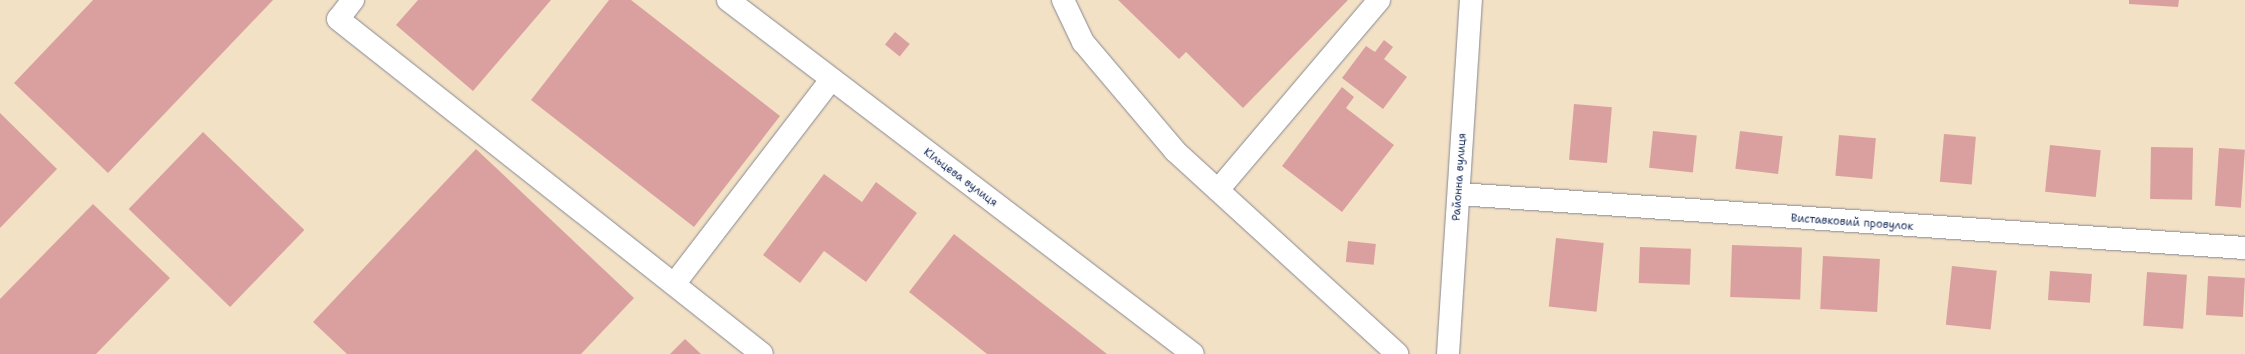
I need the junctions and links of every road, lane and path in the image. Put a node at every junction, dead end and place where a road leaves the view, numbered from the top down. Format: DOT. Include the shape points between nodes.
graph roads {
  1 [pos="353,0"];
  2 [pos="728,0"];
  3 [pos="1063,0"];
  4 [pos="1379,0"];
  5 [pos="1472,0"];
  6 [pos="831,80"];
  7 [pos="1218,190"];
  8 [pos="1459,194"];
  9 [pos="2245,248"];
  10 [pos="675,283"];
  11 [pos="762,354"];
  12 [pos="1193,354"];
  13 [pos="1397,354"];
  14 [pos="1448,354"];
  1 -- 10 [label="street" via="338,19"];
  2 -- 6 [label="street, Кільцева вулиця"];
  3 -- 7 [label="street" via="1083,42 1175,151"];
  4 -- 7 [label="street"];
  5 -- 8 [label="street, Районна вулиця"];
  6 -- 10 [label="street"];
  6 -- 12 [label="street, Кільцева вулиця"];
  7 -- 13 [label="street"];
  8 -- 9 [label="street, Виставковий провулок"];
  8 -- 14 [label="street, Районна вулиця"];
  10 -- 11 [label="street"];
}
